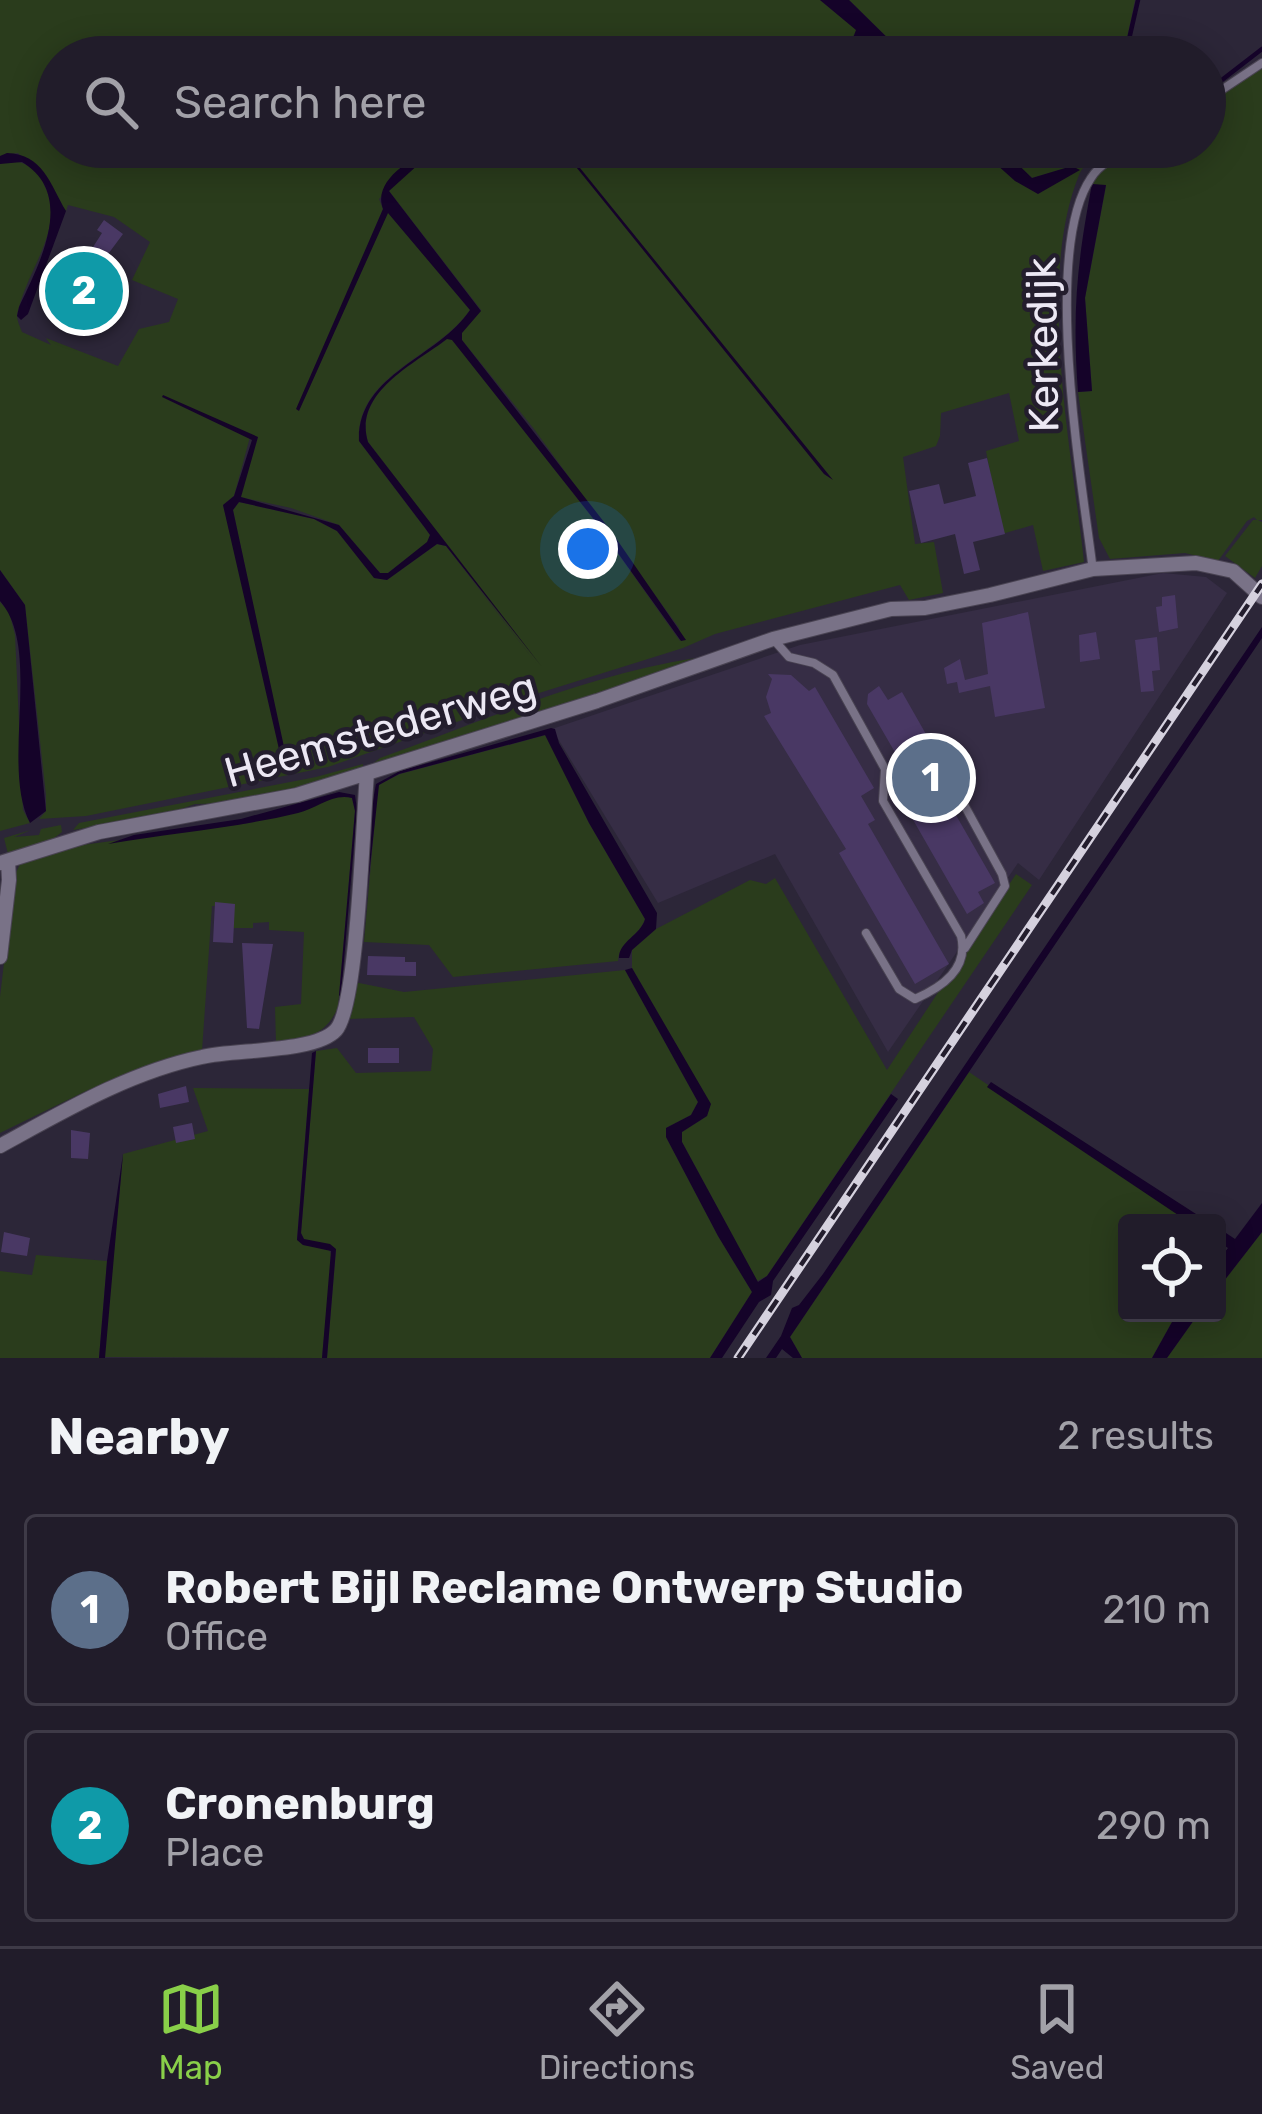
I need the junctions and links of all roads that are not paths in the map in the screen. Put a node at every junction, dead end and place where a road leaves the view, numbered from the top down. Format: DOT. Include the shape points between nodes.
graph roads {
  1 [pos="1262,63"];
  2 [pos="1226,86"];
  3 [pos="1100,168"];
  4 [pos="1093,566"];
  5 [pos="1262,597"];
  6 [pos="773,639"];
  7 [pos="367,774"];
  8 [pos="884,786"];
  9 [pos="66,823"];
  10 [pos="68,839"];
  11 [pos="4,862"];
  12 [pos="866,933"];
  13 [pos="964,949"];
  14 [pos="0,957"];
  15 [pos="0,1146"];
  1 -- 2 [label="lane"];
  3 -- 4 [label="lane, Kerkedijk" via="1084,189 1070,252 1069,365"];
  4 -- 5 [label="street, Heemstederweg" via="1215,564"];
  4 -- 6 [label="street, Heemstederweg"];
  6 -- 7 [label="street, Heemstederweg"];
  6 -- 8 [label="lane" via="789,657 833,675 885,769"];
  7 -- 10 [label="street, Heemstederweg" via="264,803"];
  7 -- 15 [label="street" via="350,985 339,1028 321,1041 201,1057 136,1078"];
  8 -- 13 [label="lane" via="883,801"];
  8 -- 13 [label="lane" via="938,757 1002,874 1005,886"];
  9 -- 10 [label="street"];
  10 -- 11 [label="street, Heemstederweg"];
  11 -- 14 [label="street"];
  12 -- 13 [label="lane" via="899,989 915,999 955,972"];
}
